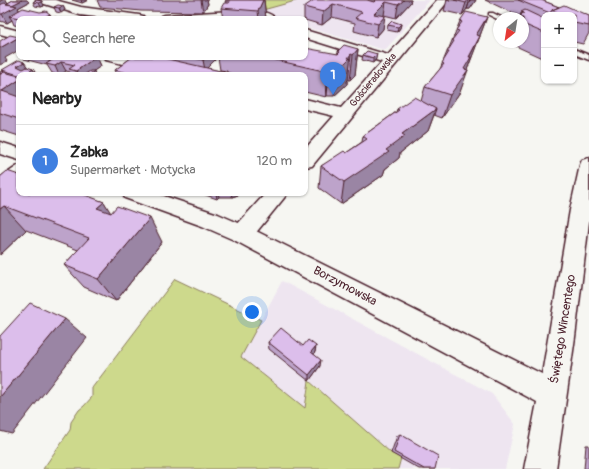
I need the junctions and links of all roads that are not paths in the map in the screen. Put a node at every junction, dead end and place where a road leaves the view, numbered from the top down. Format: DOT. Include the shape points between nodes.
graph roads {
  1 [pos="42,0"];
  2 [pos="442,0"];
  3 [pos="118,16"];
  4 [pos="232,16"];
  5 [pos="262,16"];
  6 [pos="0,30"];
  7 [pos="16,34"];
  8 [pos="308,35"];
  9 [pos="577,53"];
  10 [pos="589,58"];
  11 [pos="123,60"];
  12 [pos="391,60"];
  13 [pos="173,72"];
  14 [pos="308,105"];
  15 [pos="345,114"];
  16 [pos="0,148"];
  17 [pos="16,153"];
  18 [pos="308,157"];
  19 [pos="589,165"];
  20 [pos="16,170"];
  21 [pos="0,183"];
  22 [pos="141,196"];
  23 [pos="275,196"];
  24 [pos="585,211"];
  25 [pos="242,234"];
  26 [pos="552,394"];
  27 [pos="540,469"];
  1 -- 3 [label="street" via="80,11"];
  2 -- 12 [label="street, Gościeradowska"];
  4 -- 5 [label="street"];
  6 -- 7 [label="street"];
  8 -- 12 [label="street"];
  9 -- 10 [label="lane"];
  11 -- 13 [label="street"];
  12 -- 15 [label="street, Gościeradowska"];
  14 -- 15 [label="street"];
  15 -- 18 [label="street, Gościeradowska"];
  16 -- 17 [label="street"];
  19 -- 24 [label="street, Świętego Wincentego"];
  20 -- 21 [label="lane"];
  22 -- 25 [label="street, Borzymowska"];
  23 -- 25 [label="street"];
  24 -- 26 [label="street, Świętego Wincentego"];
  25 -- 26 [label="street, Borzymowska"];
  26 -- 27 [label="street, Świętego Wincentego"];
}
